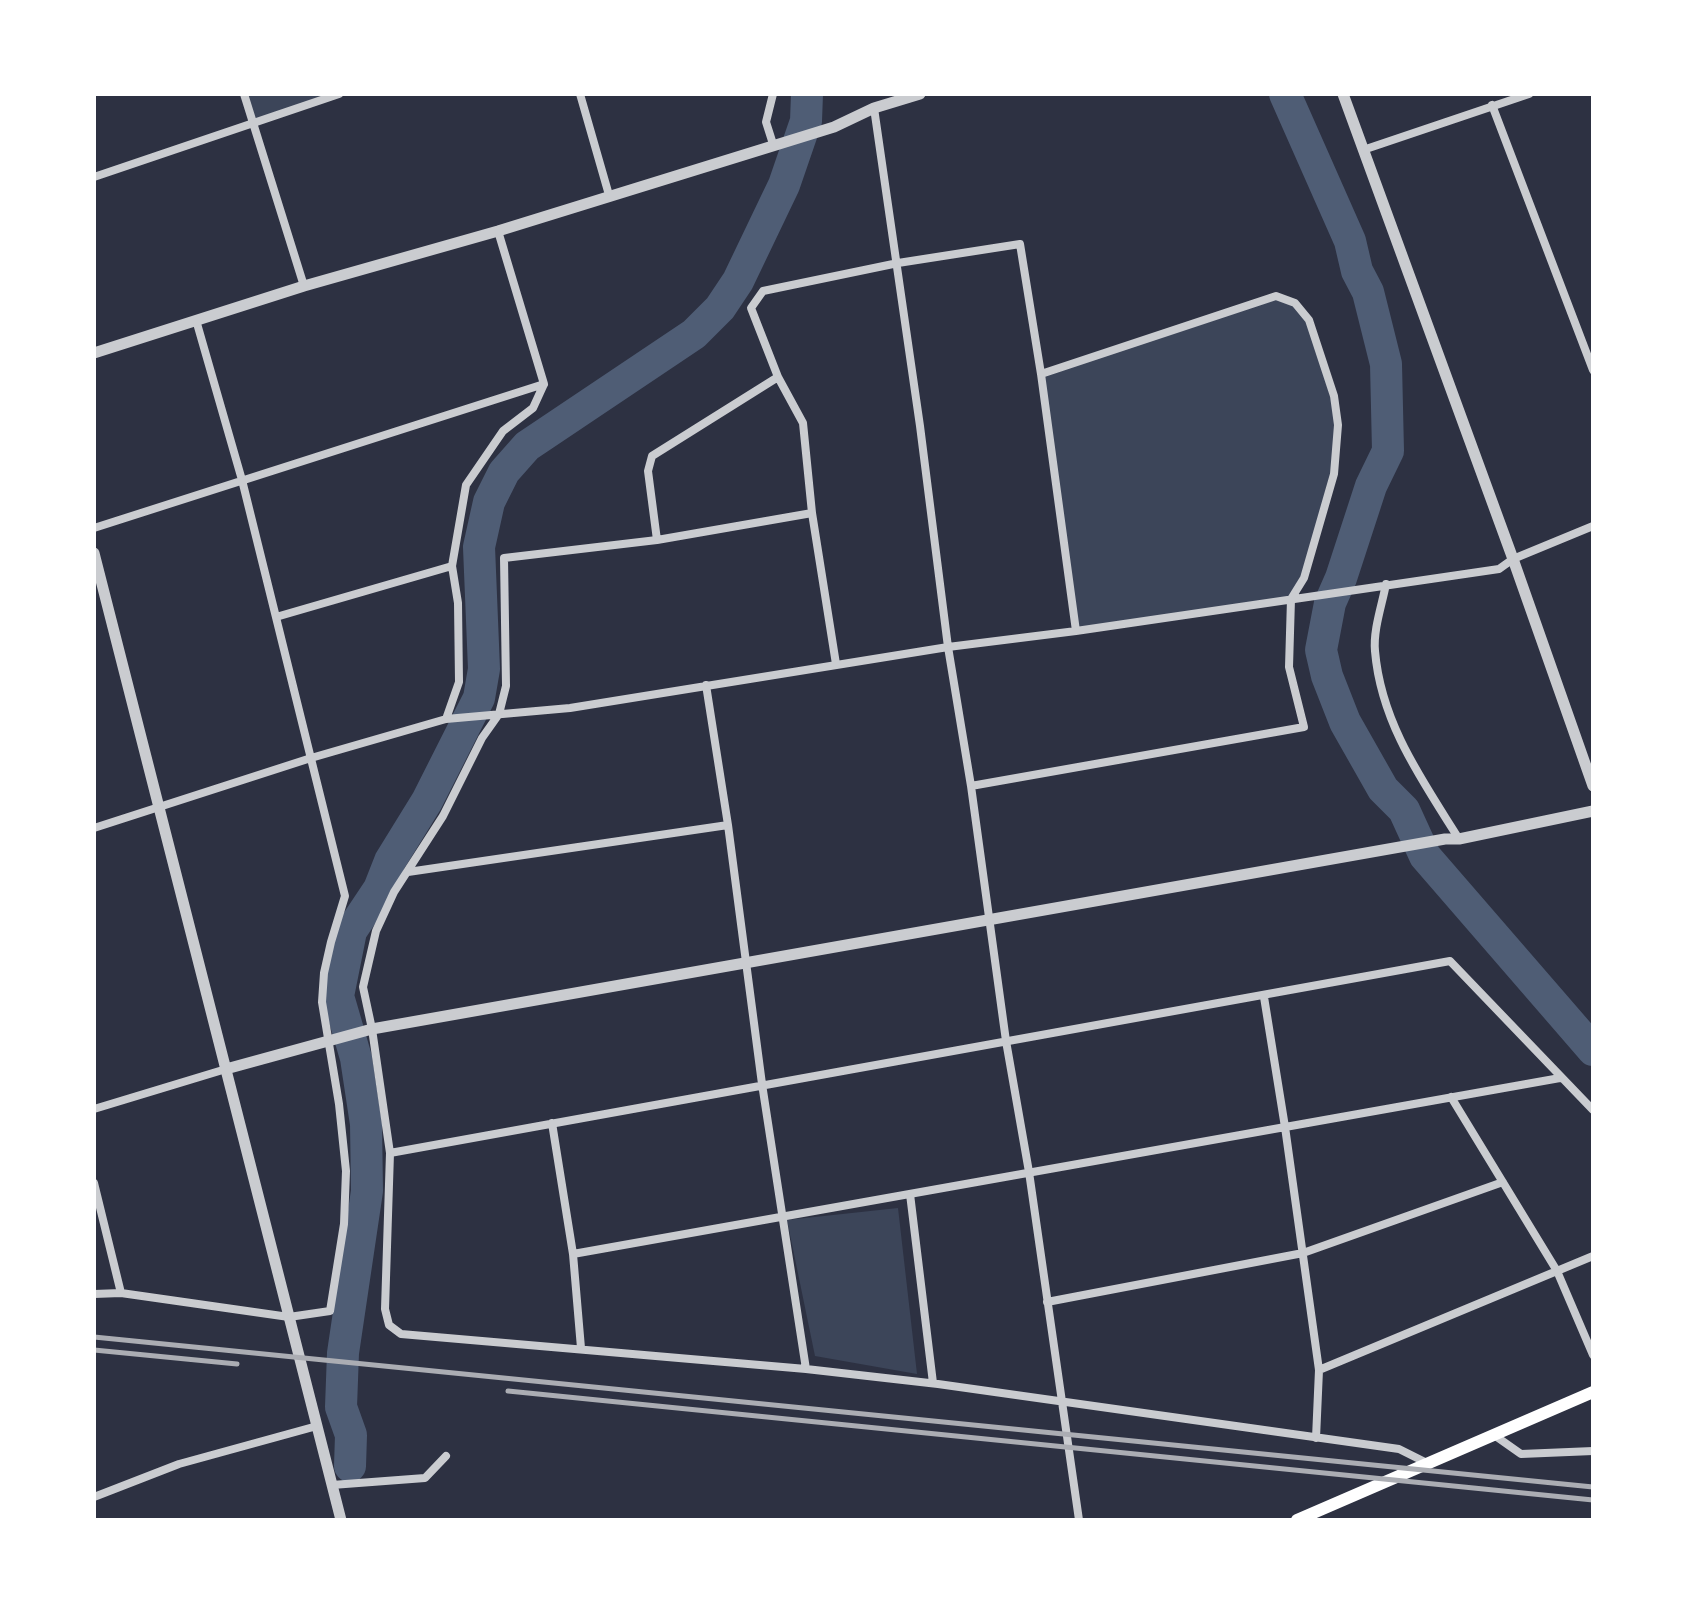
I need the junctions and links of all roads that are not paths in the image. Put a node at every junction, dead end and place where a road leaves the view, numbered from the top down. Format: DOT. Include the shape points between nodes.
graph roads {
  1 [pos="244,94"];
  2 [pos="339,94"];
  3 [pos="580,94"];
  4 [pos="773,94"];
  5 [pos="920,94"];
  6 [pos="1343,94"];
  7 [pos="1529,94"];
  8 [pos="1492,105"];
  9 [pos="874,108"];
  10 [pos="253,122"];
  11 [pos="773,144"];
  12 [pos="1363,150"];
  13 [pos="94,177"];
  14 [pos="609,195"];
  15 [pos="498,231"];
  16 [pos="898,263"];
  17 [pos="304,286"];
  18 [pos="196,320"];
  19 [pos="94,353"];
  20 [pos="1593,370"];
  21 [pos="1041,374"];
  22 [pos="778,377"];
  23 [pos="544,384"];
  24 [pos="242,480"];
  25 [pos="812,513"];
  26 [pos="1593,526"];
  27 [pos="94,528"];
  28 [pos="657,540"];
  29 [pos="94,553"];
  30 [pos="1513,559"];
  31 [pos="452,566"];
  32 [pos="1389,584"];
  33 [pos="1291,599"];
  34 [pos="276,617"];
  35 [pos="1076,631"];
  36 [pos="948,647"];
  37 [pos="836,664"];
  38 [pos="706,685"];
  39 [pos="499,714"];
  40 [pos="449,719"];
  41 [pos="311,758"];
  42 [pos="971,786"];
  43 [pos="1593,786"];
  44 [pos="160,807"];
  45 [pos="1593,811"];
  46 [pos="728,825"];
  47 [pos="94,828"];
  48 [pos="1459,839"];
  49 [pos="408,872"];
  50 [pos="989,920"];
  51 [pos="747,963"];
  52 [pos="1264,997"];
  53 [pos="372,1029"];
  54 [pos="331,1038"];
  55 [pos="1006,1041"];
  56 [pos="226,1069"];
  57 [pos="1560,1078"];
  58 [pos="762,1084"];
  59 [pos="1451,1097"];
  60 [pos="94,1109"];
  61 [pos="1593,1110"];
  62 [pos="552,1123"];
  63 [pos="1285,1127"];
  64 [pos="390,1153"];
  65 [pos="1029,1172"];
  66 [pos="1503,1182"];
  67 [pos="94,1183"];
  68 [pos="910,1194"];
  69 [pos="783,1216"];
  70 [pos="1303,1253"];
  71 [pos="573,1254"];
  72 [pos="1593,1256"];
  73 [pos="1557,1271"];
  74 [pos="121,1293"];
  75 [pos="94,1294"];
  76 [pos="1047,1302"];
  77 [pos="289,1317"];
  78 [pos="581,1348"];
  79 [pos="1593,1355"];
  80 [pos="806,1369"];
  81 [pos="1319,1370"];
  82 [pos="933,1383"];
  83 [pos="1593,1392"];
  84 [pos="1061,1402"];
  85 [pos="317,1426"];
  86 [pos="1494,1435"];
  87 [pos="1316,1438"];
  88 [pos="1593,1451"];
  89 [pos="446,1456"];
  90 [pos="1427,1463"];
  91 [pos="332,1485"];
  92 [pos="94,1497"];
  93 [pos="341,1520"];
  94 [pos="1079,1520"];
  95 [pos="1297,1520"];
  1 -- 10 [label="street"];
  2 -- 10 [label="street"];
  3 -- 14 [label="street"];
  4 -- 11 [label="street" via="766,122"];
  5 -- 9 [label="street"];
  6 -- 12 [label="street"];
  7 -- 8 [label="street"];
  8 -- 12 [label="street"];
  8 -- 20 [label="street"];
  9 -- 11 [label="street" via="834,127"];
  9 -- 16 [label="street"];
  10 -- 13 [label="street"];
  10 -- 17 [label="street"];
  11 -- 14 [label="street"];
  12 -- 30 [label="street"];
  14 -- 15 [label="street"];
  15 -- 17 [label="street"];
  15 -- 23 [label="street"];
  16 -- 21 [label="street" via="1020,244"];
  16 -- 22 [label="street" via="763,291 751,308"];
  16 -- 36 [label="street"];
  17 -- 18 [label="street"];
  18 -- 19 [label="street"];
  18 -- 24 [label="street"];
  21 -- 33 [label="street" via="1276,296 1295,303 1309,320 1338,425 1334,474 1304,578"];
  21 -- 35 [label="street"];
  22 -- 25 [label="street" via="803,423"];
  22 -- 28 [label="street" via="652,456 648,471"];
  23 -- 24 [label="street"];
  23 -- 31 [label="street" via="533,408 503,431 466,485"];
  24 -- 27 [label="street"];
  24 -- 34 [label="street"];
  25 -- 28 [label="street"];
  25 -- 37 [label="street"];
  26 -- 30 [label="street"];
  28 -- 39 [label="street" via="504,558 506,686"];
  29 -- 44 [label="street"];
  30 -- 32 [label="street" via="1499,569"];
  30 -- 43 [label="street"];
  31 -- 34 [label="street"];
  31 -- 40 [label="street" via="459,682"];
  32 -- 33 [label="street"];
  32 -- 48 [label="street" via="1375,648 1384,701 1403,749"];
  33 -- 35 [label="street"];
  33 -- 42 [label="street" via="1289,667 1304,727"];
  34 -- 41 [label="street"];
  35 -- 36 [label="street"];
  36 -- 37 [label="street"];
  36 -- 42 [label="street"];
  37 -- 38 [label="street"];
  38 -- 39 [label="street"];
  38 -- 46 [label="street"];
  39 -- 40 [label="street"];
  39 -- 49 [label="street"];
  40 -- 41 [label="street"];
  41 -- 44 [label="street"];
  41 -- 54 [label="street" via="345,896 324,973 322,1002"];
  42 -- 50 [label="street"];
  44 -- 47 [label="street"];
  44 -- 56 [label="street"];
  45 -- 48 [label="street"];
  46 -- 49 [label="street"];
  46 -- 51 [label="street"];
  48 -- 50 [label="street"];
  49 -- 53 [label="street" via="376,931 363,987"];
  50 -- 51 [label="street"];
  50 -- 55 [label="street"];
  51 -- 53 [label="street"];
  51 -- 58 [label="street"];
  52 -- 55 [label="street"];
  52 -- 57 [label="street" via="1450,961"];
  52 -- 63 [label="street"];
  53 -- 54 [label="street"];
  53 -- 64 [label="street"];
  54 -- 56 [label="street"];
  54 -- 77 [label="street" via="346,1171 344,1224 330,1311"];
  55 -- 58 [label="street"];
  55 -- 65 [label="street"];
  56 -- 60 [label="street"];
  56 -- 77 [label="street"];
  57 -- 59 [label="street"];
  57 -- 61 [label="street"];
  58 -- 62 [label="street"];
  58 -- 69 [label="street"];
  59 -- 63 [label="street"];
  59 -- 66 [label="street"];
  62 -- 64 [label="street"];
  62 -- 71 [label="street"];
  63 -- 65 [label="street"];
  63 -- 70 [label="street"];
  64 -- 78 [label="street" via="385,1309 389,1325 401,1334"];
  65 -- 68 [label="street"];
  65 -- 76 [label="street"];
  66 -- 70 [label="street"];
  66 -- 73 [label="street"];
  67 -- 74 [label="street"];
  68 -- 69 [label="street"];
  68 -- 82 [label="street"];
  69 -- 71 [label="street"];
  69 -- 80 [label="street"];
  70 -- 76 [label="street"];
  70 -- 81 [label="street"];
  71 -- 78 [label="street"];
  72 -- 73 [label="street"];
  73 -- 79 [label="street"];
  73 -- 81 [label="street"];
  74 -- 75 [label="street"];
  74 -- 77 [label="street"];
  76 -- 84 [label="street"];
  77 -- 85 [label="street"];
  78 -- 80 [label="street"];
  80 -- 82 [label="street"];
  81 -- 87 [label="street"];
  82 -- 84 [label="street"];
  83 -- 86 [label="main road"];
  84 -- 87 [label="street"];
  84 -- 94 [label="street"];
  85 -- 91 [label="street"];
  85 -- 92 [label="street" via="179,1464"];
  86 -- 88 [label="street" via="1521,1454"];
  86 -- 90 [label="main road"];
  87 -- 90 [label="street" via="1399,1449"];
  89 -- 91 [label="street" via="425,1478"];
  90 -- 95 [label="main road"];
  91 -- 93 [label="street"];
}
